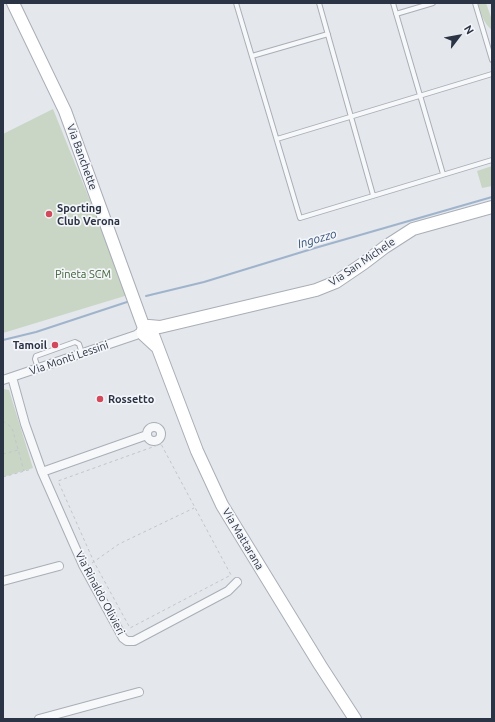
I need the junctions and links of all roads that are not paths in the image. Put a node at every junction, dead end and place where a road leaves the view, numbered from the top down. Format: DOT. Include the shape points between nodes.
graph roads {
  1 [pos="13,3"];
  2 [pos="236,3"];
  3 [pos="319,3"];
  4 [pos="393,3"];
  5 [pos="433,3"];
  6 [pos="475,3"];
  7 [pos="396,14"];
  8 [pos="328,34"];
  9 [pos="252,56"];
  10 [pos="492,60"];
  11 [pos="492,74"];
  12 [pos="420,96"];
  13 [pos="352,116"];
  14 [pos="277,139"];
  15 [pos="492,160"];
  16 [pos="443,174"];
  17 [pos="373,195"];
  18 [pos="492,207"];
  19 [pos="149,333"];
  20 [pos="82,354"];
  21 [pos="38,368"];
  22 [pos="12,377"];
  23 [pos="3,380"];
  24 [pos="147,435"];
  25 [pos="41,469"];
  26 [pos="59,566"];
  27 [pos="3,581"];
  28 [pos="237,582"];
  29 [pos="139,692"];
  30 [pos="39,719"];
  31 [pos="355,719"];
  1 -- 19 [label="street, Via Banchette" via="65,111 140,315"];
  2 -- 9 [label="lane"];
  3 -- 8 [label="lane"];
  4 -- 7 [label="lane"];
  5 -- 7 [label="lane"];
  6 -- 10 [label="lane"];
  7 -- 12 [label="lane"];
  8 -- 9 [label="lane"];
  8 -- 13 [label="lane"];
  9 -- 14 [label="lane"];
  11 -- 12 [label="lane"];
  12 -- 13 [label="lane"];
  12 -- 16 [label="lane"];
  13 -- 14 [label="lane"];
  13 -- 17 [label="lane"];
  14 -- 17 [label="lane" via="300,218"];
  15 -- 16 [label="lane"];
  16 -- 17 [label="lane"];
  18 -- 19 [label="street, Via San Michele" via="413,229 336,282 316,290"];
  19 -- 20 [label="street, Via Monti Lessini"];
  19 -- 31 [label="street, Via Mattarana" via="196,451 222,505"];
  20 -- 21 [label="street, Via Monti Lessini"];
  20 -- 21 [label="lane" via="79,344 75,342 36,356"];
  21 -- 22 [label="street, Via Monti Lessini"];
  22 -- 23 [label="street, Via Monti Lessini"];
  22 -- 25 [label="street, Via Rinaldo Olivieri"];
  24 -- 24 [label="street" via="151,428 157,428 161,433 159,442 151,441"];
  24 -- 25 [label="street"];
  25 -- 28 [label="street, Via Rinaldo Olivieri" via="84,567 127,641 131,642 228,591"];
  26 -- 27 [label="street"];
  29 -- 30 [label="street"];
}
